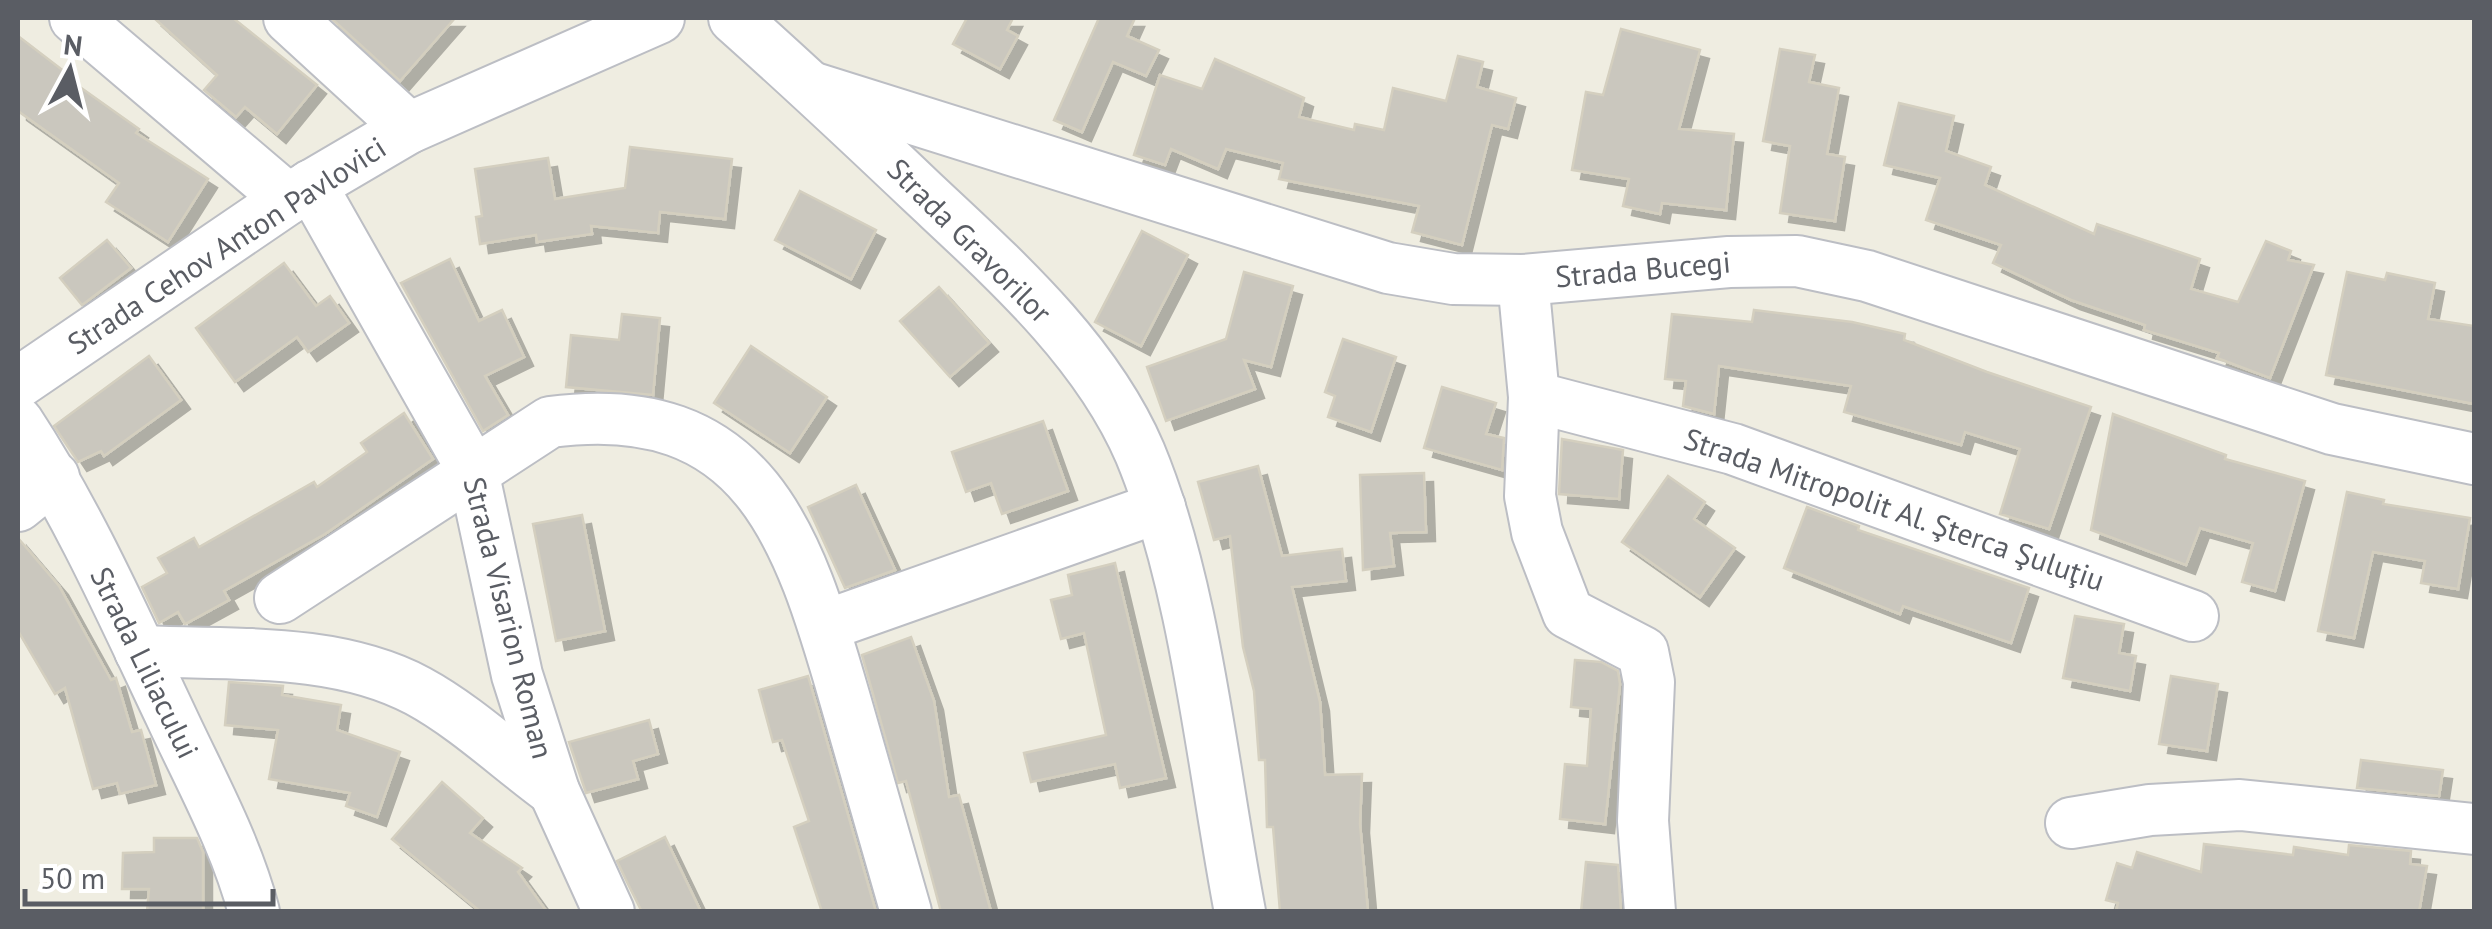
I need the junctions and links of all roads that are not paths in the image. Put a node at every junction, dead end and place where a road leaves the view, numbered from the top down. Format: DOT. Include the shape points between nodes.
graph roads {
  1 [pos="75,18"];
  2 [pos="289,18"];
  3 [pos="659,18"];
  4 [pos="734,18"];
  5 [pos="810,86"];
  6 [pos="409,128"];
  7 [pos="300,192"];
  8 [pos="1523,280"];
  9 [pos="18,383"];
  10 [pos="1534,397"];
  11 [pos="18,422"];
  12 [pos="2474,459"];
  13 [pos="473,471"];
  14 [pos="36,492"];
  15 [pos="1160,507"];
  16 [pos="280,598"];
  17 [pos="2193,616"];
  18 [pos="824,626"];
  19 [pos="140,651"];
  20 [pos="554,791"];
  21 [pos="2071,823"];
  22 [pos="2474,829"];
  23 [pos="254,912"];
  24 [pos="608,912"];
  25 [pos="906,912"];
  26 [pos="1240,912"];
  27 [pos="1650,912"];
  1 -- 7 [label="street"];
  2 -- 6 [label="street"];
  3 -- 6 [label="street, Strada Cehov Anton Pavlovici"];
  4 -- 5 [label="street, Strada Gravorilor"];
  5 -- 8 [label="street, Strada Bucegi" via="1388,268 1453,279"];
  5 -- 15 [label="street, Strada Gravorilor" via="1047,316 1103,388 1138,449"];
  6 -- 7 [label="street, Strada Cehov Anton Pavlovici"];
  7 -- 9 [label="street, Strada Cehov Anton Pavlovici"];
  7 -- 13 [label="street, Strada Visarion Roman"];
  8 -- 10 [label="street"];
  8 -- 12 [label="street, Strada Bucegi" via="1796,261 1867,276 2332,428"];
  10 -- 17 [label="street, Strada Mitropolit Al. Şterca Şuluţiu" via="1733,449"];
  10 -- 27 [label="street" via="1530,496 1536,532 1568,613 1643,652 1650,682 1644,821"];
  11 -- 14 [label="street, Strada Liliacului"];
  13 -- 16 [label="street"];
  13 -- 18 [label="street" via="550,422 600,416 663,425 718,451 759,488 795,549"];
  13 -- 20 [label="street, Strada Visarion Roman" via="517,675"];
  14 -- 19 [label="street, Strada Liliacului"];
  15 -- 18 [label="street"];
  15 -- 26 [label="street, Strada Gravorilor"];
  18 -- 25 [label="street"];
  19 -- 20 [label="street" via="294,657 365,672 418,691"];
  19 -- 23 [label="street, Strada Liliacului" via="243,871"];
  20 -- 24 [label="street, Strada Visarion Roman"];
  21 -- 22 [label="street" via="2240,805"];
}
